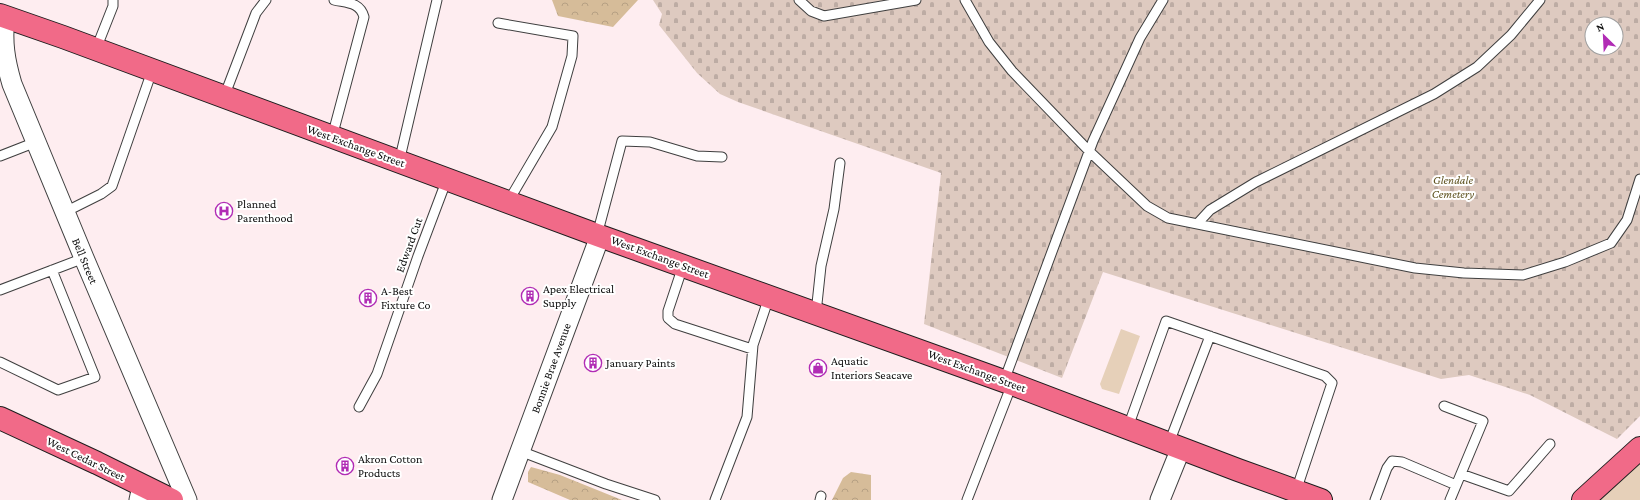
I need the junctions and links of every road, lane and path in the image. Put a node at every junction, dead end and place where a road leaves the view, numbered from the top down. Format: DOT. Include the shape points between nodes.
graph roads {
  1 [pos="266,0"];
  2 [pos="334,0"];
  3 [pos="437,0"];
  4 [pos="799,0"];
  5 [pos="916,0"];
  6 [pos="965,0"];
  7 [pos="1163,0"];
  8 [pos="1540,0"];
  9 [pos="115,2"];
  10 [pos="3,16"];
  11 [pos="498,23"];
  12 [pos="96,50"];
  13 [pos="152,71"];
  14 [pos="224,97"];
  15 [pos="332,137"];
  16 [pos="36,142"];
  17 [pos="1089,151"];
  18 [pos="0,156"];
  19 [pos="722,157"];
  20 [pos="398,162"];
  21 [pos="840,163"];
  22 [pos="446,179"];
  23 [pos="1640,179"];
  24 [pos="508,202"];
  25 [pos="65,212"];
  26 [pos="1198,223"];
  27 [pos="598,235"];
  28 [pos="84,258"];
  29 [pos="683,266"];
  30 [pos="52,270"];
  31 [pos="0,290"];
  32 [pos="769,296"];
  33 [pos="816,313"];
  34 [pos="1210,336"];
  35 [pos="752,350"];
  36 [pos="0,362"];
  37 [pos="1008,382"];
  38 [pos="1444,406"];
  39 [pos="359,408"];
  40 [pos="0,418"];
  41 [pos="1128,427"];
  42 [pos="1550,444"];
  43 [pos="1175,446"];
  44 [pos="1640,448"];
  45 [pos="520,451"];
  46 [pos="1461,474"];
  47 [pos="1456,484"];
  48 [pos="1296,491"];
  49 [pos="140,493"];
  50 [pos="172,500"];
  51 [pos="187,500"];
  52 [pos="502,500"];
  53 [pos="655,500"];
  54 [pos="715,500"];
  55 [pos="968,500"];
  56 [pos="1160,500"];
  57 [pos="1321,500"];
  58 [pos="1375,500"];
  59 [pos="1450,500"];
  60 [pos="1583,500"];
  1 -- 14 [label="lane" via="256,13"];
  2 -- 15 [label="lane" via="356,5 362,10 364,17"];
  3 -- 20 [label="lane"];
  4 -- 5 [label="lane" via="811,11 824,16"];
  6 -- 17 [label="lane" via="989,42 1012,71"];
  7 -- 17 [label="lane" via="1140,38"];
  8 -- 26 [label="lane" via="1511,35 1477,67 1434,94 1256,182 1210,210"];
  9 -- 12 [label="lane"];
  10 -- 12 [label="main road, West Exchange Street"];
  10 -- 16 [label="street, Bell Street" via="5,61"];
  11 -- 24 [label="lane" via="573,36 572,56 552,127"];
  12 -- 13 [label="main road, West Exchange Street"];
  13 -- 14 [label="main road, West Exchange Street"];
  13 -- 25 [label="lane" via="112,186"];
  14 -- 15 [label="main road, West Exchange Street"];
  15 -- 20 [label="main road, West Exchange Street"];
  16 -- 18 [label="lane"];
  16 -- 25 [label="street, Bell Street"];
  17 -- 26 [label="lane" via="1147,206 1168,218"];
  17 -- 37 [label="lane"];
  19 -- 27 [label="lane" via="696,156 650,142 622,141"];
  20 -- 22 [label="main road, West Exchange Street"];
  21 -- 33 [label="lane" via="834,209 821,266"];
  22 -- 24 [label="main road, West Exchange Street"];
  22 -- 39 [label="lane, Edward Cut" via="377,374"];
  23 -- 26 [label="lane" via="1626,220 1610,243 1565,262 1523,275 1415,268"];
  24 -- 27 [label="main road, West Exchange Street"];
  25 -- 28 [label="street, Bell Street"];
  27 -- 29 [label="main road, West Exchange Street"];
  27 -- 45 [label="street, Bonnie Brae Avenue"];
  28 -- 30 [label="lane"];
  28 -- 51 [label="street, Bell Street"];
  29 -- 32 [label="main road, West Exchange Street"];
  29 -- 35 [label="lane" via="668,318 675,324"];
  30 -- 31 [label="lane"];
  30 -- 36 [label="lane" via="95,377 58,390"];
  32 -- 33 [label="main road, West Exchange Street"];
  32 -- 35 [label="lane"];
  33 -- 37 [label="main road, West Exchange Street"];
  34 -- 41 [label="lane" via="1166,321"];
  34 -- 43 [label="lane"];
  34 -- 48 [label="lane" via="1325,376 1332,383"];
  35 -- 54 [label="lane" via="747,417"];
  37 -- 41 [label="main road, West Exchange Street"];
  37 -- 55 [label="lane"];
  38 -- 46 [label="lane" via="1483,421"];
  40 -- 49 [label="main road, West Cedar Street" via="97,463"];
  41 -- 43 [label="main road, West Exchange Street"];
  42 -- 46 [label="lane" via="1509,491"];
  43 -- 48 [label="main road, West Exchange Street"];
  43 -- 56 [label="street"];
  44 -- 60 [label="main road"];
  45 -- 52 [label="street, Bonnie Brae Avenue"];
  45 -- 53 [label="lane"];
  46 -- 47 [label="lane"];
  47 -- 58 [label="lane" via="1402,462 1392,461"];
  47 -- 59 [label="lane"];
  48 -- 57 [label="main road, West Exchange Street"];
  49 -- 50 [label="main road, West Cedar Street"];
}
